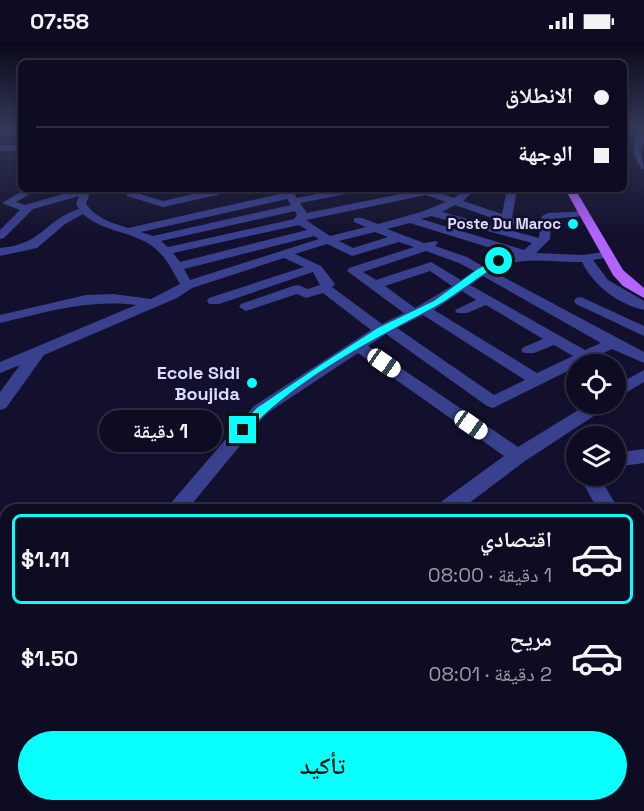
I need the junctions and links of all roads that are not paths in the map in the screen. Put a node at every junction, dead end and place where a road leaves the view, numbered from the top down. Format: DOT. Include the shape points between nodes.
graph roads {
  1 [pos="28,192"];
  2 [pos="75,192"];
  3 [pos="82,192"];
  4 [pos="135,192"];
  5 [pos="216,192"];
  6 [pos="326,192"];
  7 [pos="405,192"];
  8 [pos="429,192"];
  9 [pos="465,192"];
  10 [pos="512,192"];
  11 [pos="572,192"];
  12 [pos="579,192"];
  13 [pos="231,193"];
  14 [pos="452,199"];
  15 [pos="296,205"];
  16 [pos="26,209"];
  17 [pos="85,210"];
  18 [pos="405,212"];
  19 [pos="426,213"];
  20 [pos="584,213"];
  21 [pos="378,215"];
  22 [pos="507,219"];
  23 [pos="547,224"];
  24 [pos="110,225"];
  25 [pos="372,227"];
  26 [pos="129,231"];
  27 [pos="412,232"];
  28 [pos="318,235"];
  29 [pos="0,236"];
  30 [pos="399,238"];
  31 [pos="152,240"];
  32 [pos="541,242"];
  33 [pos="37,243"];
  34 [pos="428,245"];
  35 [pos="0,246"];
  36 [pos="166,251"];
  37 [pos="0,252"];
  38 [pos="286,254"];
  39 [pos="608,254"];
  40 [pos="526,255"];
  41 [pos="453,257"];
  42 [pos="587,260"];
  43 [pos="431,266"];
  44 [pos="176,267"];
  45 [pos="314,268"];
  46 [pos="481,271"];
  47 [pos="336,278"];
  48 [pos="187,285"];
  49 [pos="375,285"];
  50 [pos="460,285"];
  51 [pos="644,286"];
  52 [pos="644,294"];
  53 [pos="487,300"];
  54 [pos="214,301"];
  55 [pos="581,301"];
  56 [pos="152,303"];
  57 [pos="644,306"];
  58 [pos="246,307"];
  59 [pos="42,309"];
  60 [pos="462,310"];
  61 [pos="418,312"];
  62 [pos="0,319"];
  63 [pos="526,323"];
  64 [pos="0,328"];
  65 [pos="384,329"];
  66 [pos="510,329"];
  67 [pos="644,332"];
  68 [pos="555,339"];
  69 [pos="612,343"];
  70 [pos="357,346"];
  71 [pos="529,350"];
  72 [pos="38,351"];
  73 [pos="581,354"];
  74 [pos="588,354"];
  75 [pos="644,358"];
  76 [pos="566,366"];
  77 [pos="0,368"];
  78 [pos="644,375"];
  79 [pos="538,381"];
  80 [pos="626,387"];
  81 [pos="0,404"];
  82 [pos="584,414"];
  83 [pos="518,456"];
  84 [pos="644,456"];
  85 [pos="626,458"];
  86 [pos="595,486"];
  87 [pos="180,504"];
  88 [pos="453,504"];
  89 [pos="605,504"];
  1 -- 16 [label="street" via="7,203"];
  2 -- 16 [label="street"];
  3 -- 17 [label="street"];
  4 -- 5 [label="street" via="131,194 163,204"];
  6 -- 15 [label="street"];
  7 -- 15 [label="street"];
  8 -- 14 [label="street"];
  9 -- 14 [label="street"];
  10 -- 22 [label="street"];
  11 -- 20 [label="main road"];
  12 -- 51 [label="main road" via="629,272"];
  13 -- 24 [label="street"];
  14 -- 18 [label="street"];
  14 -- 19 [label="street"];
  14 -- 22 [label="street"];
  15 -- 26 [label="street"];
  15 -- 28 [label="street"];
  15 -- 31 [label="street"];
  15 -- 36 [label="street"];
  16 -- 29 [label="street"];
  17 -- 24 [label="street"];
  17 -- 33 [label="street" via="60,220"];
  18 -- 19 [label="street"];
  18 -- 25 [label="street"];
  18 -- 40 [label="street"];
  19 -- 32 [label="street"];
  20 -- 23 [label="street" via="553,214 546,218"];
  20 -- 39 [label="main road"];
  21 -- 25 [label="street" via="352,221"];
  22 -- 23 [label="street" via="519,224"];
  23 -- 32 [label="street"];
  24 -- 26 [label="street"];
  25 -- 28 [label="street"];
  25 -- 30 [label="street"];
  26 -- 31 [label="street"];
  27 -- 30 [label="street"];
  28 -- 30 [label="street" via="352,252"];
  28 -- 38 [label="street"];
  28 -- 44 [label="street"];
  28 -- 47 [label="street" via="346,262"];
  30 -- 34 [label="street"];
  31 -- 36 [label="street"];
  32 -- 40 [label="street"];
  33 -- 35 [label="street"];
  33 -- 37 [label="street"];
  34 -- 41 [label="street"];
  34 -- 47 [label="street"];
  36 -- 44 [label="street"];
  38 -- 45 [label="street"];
  38 -- 48 [label="street"];
  39 -- 42 [label="street"];
  39 -- 52 [label="main road" via="624,279"];
  40 -- 42 [label="street"];
  40 -- 46 [label="street" via="499,261"];
  41 -- 43 [label="street"];
  41 -- 46 [label="street"];
  42 -- 57 [label="street" via="606,287"];
  43 -- 49 [label="street"];
  43 -- 50 [label="street"];
  44 -- 48 [label="street"];
  45 -- 47 [label="street"];
  45 -- 54 [label="street"];
  46 -- 50 [label="street"];
  46 -- 69 [label="street"];
  47 -- 49 [label="street"];
  47 -- 58 [label="street" via="306,294 298,289"];
  47 -- 65 [label="street"];
  48 -- 56 [label="street"];
  49 -- 61 [label="street"];
  50 -- 53 [label="street"];
  50 -- 61 [label="street"];
  53 -- 60 [label="street"];
  53 -- 63 [label="street"];
  55 -- 67 [label="street"];
  56 -- 59 [label="street" via="100,298"];
  56 -- 72 [label="street"];
  59 -- 62 [label="street"];
  59 -- 64 [label="street"];
  61 -- 65 [label="street"];
  61 -- 79 [label="street"];
  63 -- 66 [label="street"];
  63 -- 68 [label="street"];
  65 -- 70 [label="street"];
  65 -- 79 [label="street" via="493,402"];
  68 -- 71 [label="street"];
  68 -- 73 [label="street"];
  69 -- 74 [label="street"];
  69 -- 75 [label="street"];
  70 -- 83 [label="street"];
  70 -- 87 [label="street" via="261,410"];
  72 -- 77 [label="street"];
  72 -- 81 [label="street"];
  76 -- 79 [label="street"];
  78 -- 80 [label="street"];
  82 -- 83 [label="street"];
  83 -- 88 [label="street"];
  84 -- 85 [label="street"];
  86 -- 89 [label="street"];
}
